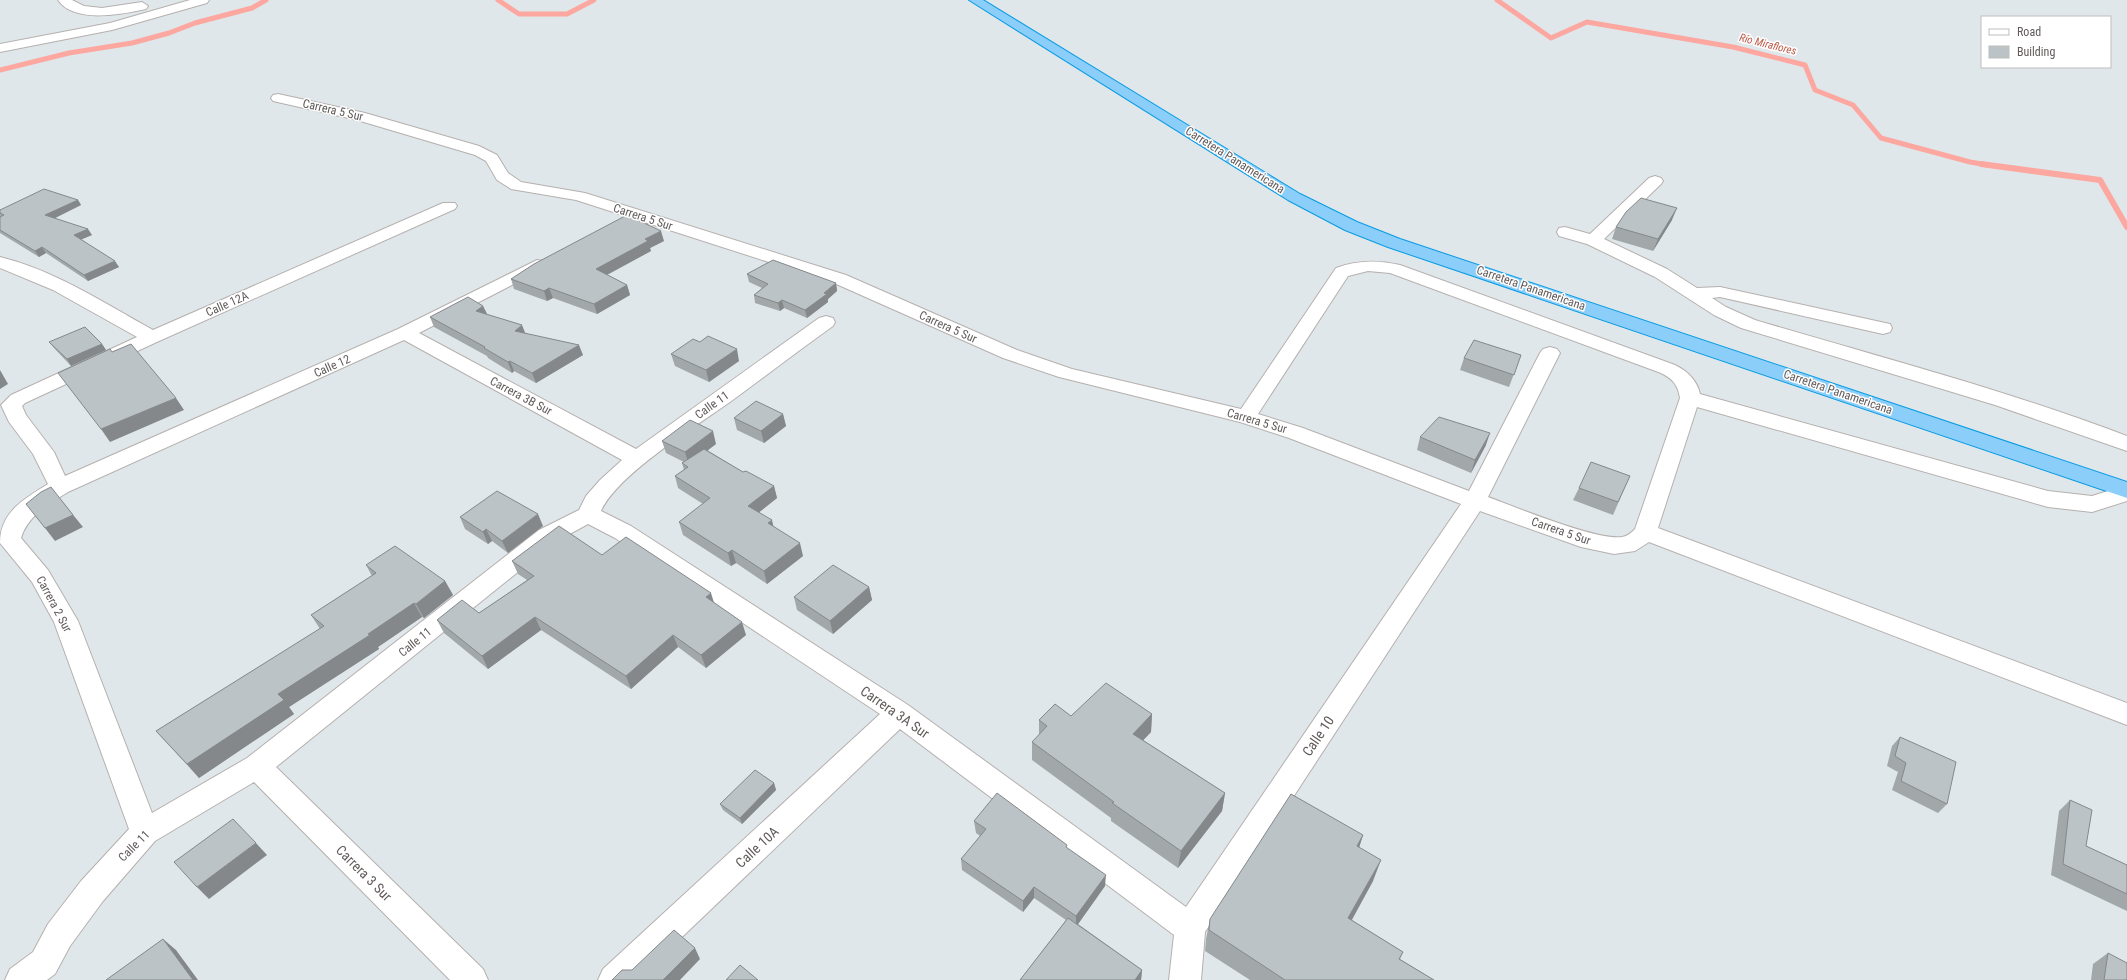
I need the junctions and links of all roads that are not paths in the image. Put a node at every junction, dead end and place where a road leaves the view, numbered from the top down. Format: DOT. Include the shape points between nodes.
graph roads {
  1 [pos="64,0"];
  2 [pos="166,0"];
  3 [pos="203,0"];
  4 [pos="975,0"];
  5 [pos="0,48"];
  6 [pos="278,98"];
  7 [pos="1655,181"];
  8 [pos="449,206"];
  9 [pos="1565,232"];
  10 [pos="1592,240"];
  11 [pos="551,259"];
  12 [pos="0,262"];
  13 [pos="1694,294"];
  14 [pos="826,322"];
  15 [pos="1883,328"];
  16 [pos="405,333"];
  17 [pos="152,337"];
  18 [pos="1550,353"];
  19 [pos="1690,398"];
  20 [pos="1246,417"];
  21 [pos="2127,444"];
  22 [pos="637,459"];
  23 [pos="60,487"];
  24 [pos="2127,492"];
  25 [pos="1475,501"];
  26 [pos="588,515"];
  27 [pos="1636,539"];
  28 [pos="899,714"];
  29 [pos="2127,714"];
  30 [pos="257,766"];
  31 [pos="145,832"];
  32 [pos="1190,928"];
  33 [pos="36,974"];
  34 [pos="472,980"];
  35 [pos="614,980"];
  36 [pos="1185,980"];
  1 -- 2 [label="street" via="70,6 98,11"];
  3 -- 5 [label="street" via="112,26"];
  4 -- 24 [label="highway, Carretera Panamericana" via="1294,197 1351,226 1394,243"];
  6 -- 20 [label="street, Carrera 5 Sur" via="360,116 474,149 491,157 508,182 517,186 579,196 840,279 957,332 1066,373"];
  7 -- 10 [label="street"];
  8 -- 17 [label="street, Calle 12A"];
  9 -- 10 [label="street"];
  10 -- 13 [label="street" via="1661,273"];
  11 -- 16 [label="street, Calle 12"];
  12 -- 17 [label="street" via="52,282"];
  13 -- 15 [label="street" via="1720,292"];
  13 -- 21 [label="street" via="1720,311 1748,324 2002,401"];
  14 -- 22 [label="street, Calle 11"];
  16 -- 22 [label="street, Carrera 3B Sur"];
  16 -- 23 [label="street, Calle 12"];
  17 -- 23 [label="street, Calle 12A" via="18,399 11,406 43,452"];
  18 -- 25 [label="street, Calle 10"];
  19 -- 20 [label="street" via="1686,380 1668,369 1394,269 1366,265 1354,266 1342,272"];
  19 -- 24 [label="street" via="2048,499 2092,504"];
  19 -- 27 [label="street"];
  20 -- 25 [label="street, Carrera 5 Sur" via="1296,433"];
  22 -- 26 [label="street, Calle 11" via="596,498 589,508"];
  23 -- 31 [label="street, Carrera 2 Sur" via="20,516 12,526 9,539 40,576 66,621"];
  25 -- 27 [label="street, Carrera 5 Sur" via="1608,546"];
  25 -- 32 [label="street, Calle 10"];
  26 -- 28 [label="street, Carrera 3A Sur" via="623,532"];
  26 -- 30 [label="street, Calle 11" via="547,536"];
  27 -- 29 [label="street"];
  28 -- 32 [label="street, Carrera 3A Sur"];
  28 -- 35 [label="street, Calle 10A"];
  30 -- 31 [label="street, Calle 11"];
  30 -- 34 [label="street, Carrera 3 Sur"];
  31 -- 33 [label="street, Calle 11" via="92,891 59,935"];
  32 -- 36 [label="street, Calle 10"];
}
